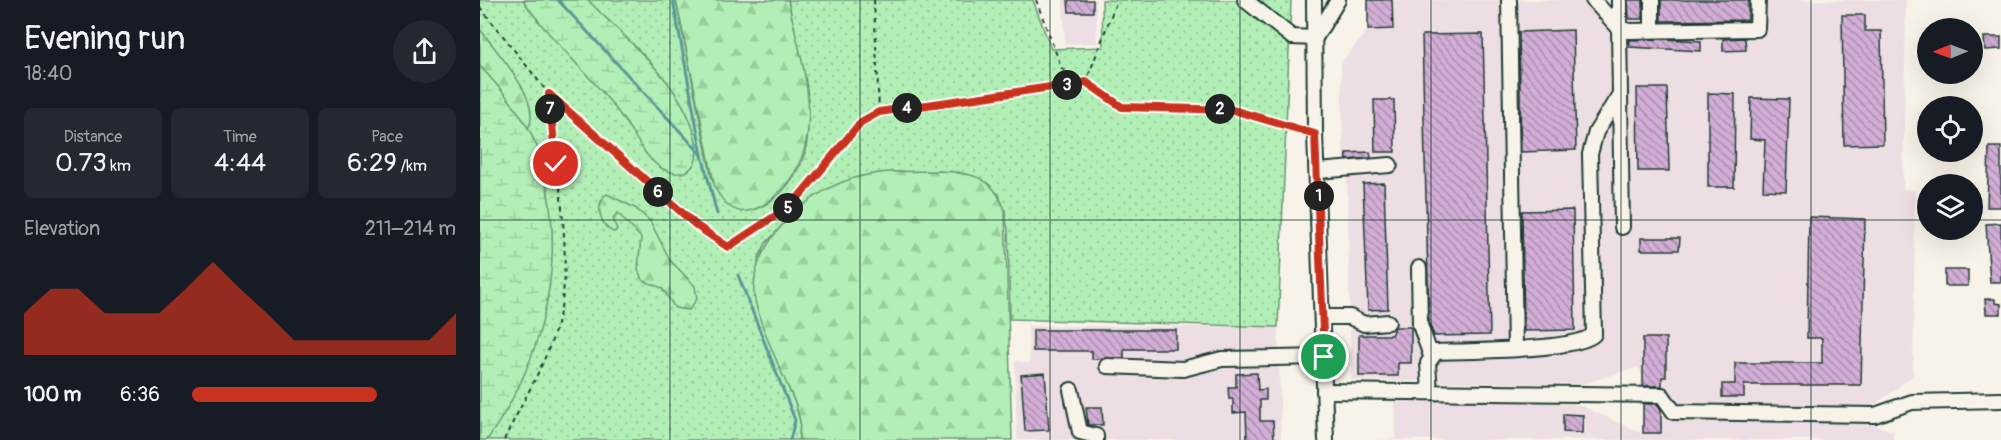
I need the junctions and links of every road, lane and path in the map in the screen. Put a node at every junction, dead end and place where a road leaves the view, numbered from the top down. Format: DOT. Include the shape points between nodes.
graph roads {
  1 [pos="874,0"];
  2 [pos="1036,0"];
  3 [pos="1117,0"];
  4 [pos="1245,0"];
  5 [pos="1314,0"];
  6 [pos="1338,0"];
  7 [pos="1509,0"];
  8 [pos="1593,0"];
  9 [pos="1619,0"];
  10 [pos="1652,0"];
  11 [pos="1758,0"];
  12 [pos="480,7"];
  13 [pos="1619,28"];
  14 [pos="1652,30"];
  15 [pos="1315,38"];
  16 [pos="1086,82"];
  17 [pos="549,94"];
  18 [pos="1620,94"];
  19 [pos="879,112"];
  20 [pos="1315,134"];
  21 [pos="1390,165"];
  22 [pos="1318,171"];
  23 [pos="1622,227"];
  24 [pos="1419,268"];
  25 [pos="1322,317"];
  26 [pos="1388,322"];
  27 [pos="1515,348"];
  28 [pos="1431,356"];
  29 [pos="1324,357"];
  30 [pos="1107,366"];
  31 [pos="1071,390"];
  32 [pos="1324,391"];
  33 [pos="1430,392"];
  34 [pos="2001,400"];
  35 [pos="504,440"];
  36 [pos="1096,440"];
  37 [pos="1326,440"];
  1 -- 19 [label="path"];
  2 -- 16 [label="path" via="1062,69"];
  3 -- 16 [label="path"];
  4 -- 15 [label="street" via="1292,37"];
  5 -- 15 [label="street"];
  6 -- 15 [label="street"];
  7 -- 27 [label="street"];
  8 -- 13 [label="street"];
  9 -- 13 [label="street"];
  10 -- 14 [label="street"];
  11 -- 14 [label="street" via="1757,29"];
  12 -- 17 [label="path"];
  13 -- 14 [label="street"];
  13 -- 18 [label="street"];
  15 -- 20 [label="street"];
  16 -- 19 [label="path"];
  16 -- 20 [label="path" via="1122,107 1233,110"];
  17 -- 19 [label="path" via="697,226 728,247 792,205 861,122"];
  17 -- 35 [label="path" via="564,248 562,302 543,362"];
  18 -- 23 [label="street"];
  18 -- 27 [label="street" via="1596,132 1590,154 1594,334 1564,345"];
  20 -- 22 [label="street"];
  21 -- 22 [label="street"];
  22 -- 25 [label="street"];
  24 -- 28 [label="street" via="1420,324"];
  25 -- 26 [label="street" via="1350,317 1364,324"];
  25 -- 29 [label="street"];
  27 -- 28 [label="street" via="1436,352"];
  28 -- 33 [label="street"];
  29 -- 30 [label="street" via="1222,359 1183,369"];
  29 -- 32 [label="street"];
  31 -- 36 [label="street" via="1080,432 1096,436"];
  32 -- 33 [label="street"];
  32 -- 37 [label="street"];
  33 -- 34 [label="street" via="1662,395 1674,412 1697,413 1875,415 1912,402"];
}
